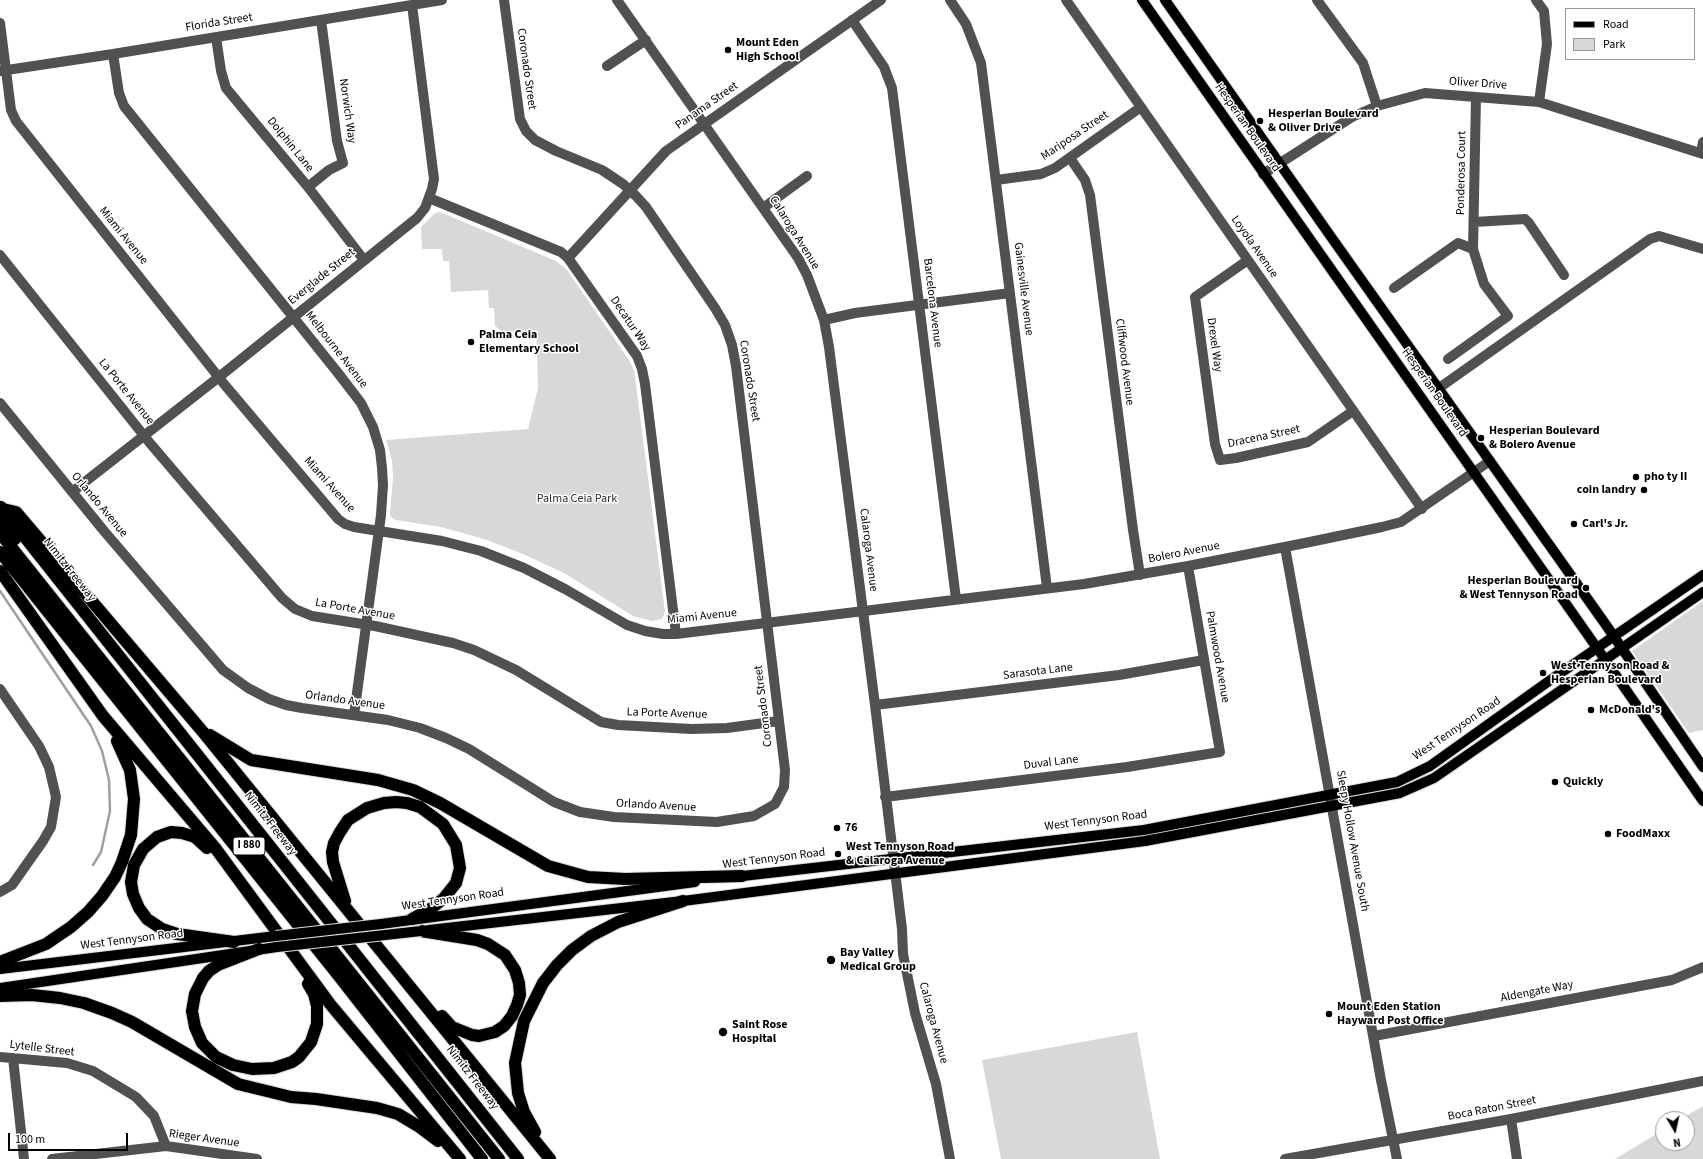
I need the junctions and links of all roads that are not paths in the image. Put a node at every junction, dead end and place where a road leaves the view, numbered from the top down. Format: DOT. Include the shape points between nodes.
graph roads {
  1 [pos="442,0"];
  2 [pos="504,0"];
  3 [pos="617,0"];
  4 [pos="881,0"];
  5 [pos="950,0"];
  6 [pos="1066,0"];
  7 [pos="1142,0"];
  8 [pos="1165,0"];
  9 [pos="1317,0"];
  10 [pos="1536,0"];
  11 [pos="412,5"];
  12 [pos="321,20"];
  13 [pos="852,20"];
  14 [pos="0,23"];
  15 [pos="216,37"];
  16 [pos="646,40"];
  17 [pos="113,54"];
  18 [pos="607,66"];
  19 [pos="3,70"];
  20 [pos="1476,97"];
  21 [pos="1539,102"];
  22 [pos="1377,106"];
  23 [pos="1140,107"];
  24 [pos="704,124"];
  25 [pos="1703,142"];
  26 [pos="1702,154"];
  27 [pos="1070,158"];
  28 [pos="1279,163"];
  29 [pos="1263,174"];
  30 [pos="807,176"];
  31 [pos="996,180"];
  32 [pos="308,187"];
  33 [pos="629,190"];
  34 [pos="430,198"];
  35 [pos="763,208"];
  36 [pos="1474,222"];
  37 [pos="1473,248"];
  38 [pos="1703,249"];
  39 [pos="0,255"];
  40 [pos="568,258"];
  41 [pos="364,260"];
  42 [pos="1248,260"];
  43 [pos="1564,275"];
  44 [pos="1394,288"];
  45 [pos="1010,293"];
  46 [pos="919,304"];
  47 [pos="294,316"];
  48 [pos="824,320"];
  49 [pos="1448,359"];
  50 [pos="219,377"];
  51 [pos="1439,388"];
  52 [pos="0,402"];
  53 [pos="1353,411"];
  54 [pos="144,435"];
  55 [pos="1220,460"];
  56 [pos="1490,461"];
  57 [pos="1474,473"];
  58 [pos="72,492"];
  59 [pos="1422,509"];
  60 [pos="1,512"];
  61 [pos="378,530"];
  62 [pos="0,533"];
  63 [pos="1285,547"];
  64 [pos="0,552"];
  65 [pos="1188,566"];
  66 [pos="0,571"];
  67 [pos="1140,575"];
  68 [pos="1703,575"];
  69 [pos="1047,588"];
  70 [pos="1703,592"];
  71 [pos="956,599"];
  72 [pos="862,612"];
  73 [pos="767,623"];
  74 [pos="366,624"];
  75 [pos="676,634"];
  76 [pos="1614,637"];
  77 [pos="1597,648"];
  78 [pos="1622,649"];
  79 [pos="1204,660"];
  80 [pos="1605,660"];
  81 [pos="0,689"];
  82 [pos="875,705"];
  83 [pos="354,715"];
  84 [pos="102,716"];
  85 [pos="779,721"];
  86 [pos="203,732"];
  87 [pos="1220,752"];
  88 [pos="1703,767"];
  89 [pos="784,787"];
  90 [pos="1330,795"];
  91 [pos="885,797"];
  92 [pos="1703,801"];
  93 [pos="1332,806"];
  94 [pos="893,858"];
  95 [pos="895,874"];
  96 [pos="742,876"];
  97 [pos="241,881"];
  98 [pos="0,892"];
  99 [pos="683,901"];
  100 [pos="347,908"];
  101 [pos="412,919"];
  102 [pos="421,931"];
  103 [pos="234,942"];
  104 [pos="282,946"];
  105 [pos="259,949"];
  106 [pos="0,962"];
  107 [pos="1703,967"];
  108 [pos="0,969"];
  109 [pos="404,980"];
  110 [pos="0,988"];
  111 [pos="0,996"];
  112 [pos="1374,1036"];
  113 [pos="0,1057"];
  114 [pos="13,1058"];
  115 [pos="1703,1081"];
  116 [pos="1511,1119"];
  117 [pos="1393,1140"];
  118 [pos="166,1146"];
  119 [pos="457,1156"];
  120 [pos="24,1159"];
  121 [pos="52,1159"];
  122 [pos="256,1159"];
  123 [pos="482,1159"];
  124 [pos="499,1159"];
  125 [pos="518,1159"];
  126 [pos="550,1159"];
  127 [pos="950,1159"];
  128 [pos="1285,1159"];
  129 [pos="1397,1159"];
  130 [pos="1517,1159"];
  1 -- 11 [label="street, Florida Street"];
  2 -- 33 [label="street, Coronado Street" via="520,119 526,131 535,140 556,151 602,170"];
  3 -- 16 [label="street, Calaroga Avenue"];
  4 -- 13 [label="street, Panama Street"];
  5 -- 31 [label="street, Gainesville Avenue" via="966,24 978,55"];
  6 -- 23 [label="street, Loyola Avenue"];
  7 -- 29 [label="main road, Hesperian Boulevard"];
  8 -- 28 [label="main road, Hesperian Boulevard"];
  9 -- 22 [label="street" via="1363,63"];
  10 -- 21 [label="street" via="1544,11 1547,44"];
  11 -- 12 [label="street, Florida Street"];
  11 -- 34 [label="street, Everglade Street" via="434,179"];
  12 -- 15 [label="street, Florida Street"];
  12 -- 32 [label="street, Norwich Way" via="337,141 343,163 329,170"];
  13 -- 24 [label="street, Panama Street"];
  13 -- 46 [label="street, Barcelona Avenue" via="884,67 892,88"];
  14 -- 19 [label="street, Miami Avenue"];
  15 -- 17 [label="street, Florida Street"];
  15 -- 32 [label="street, Dolphin Lane" via="226,88"];
  16 -- 18 [label="street"];
  16 -- 24 [label="street, Calaroga Avenue"];
  17 -- 19 [label="street, Florida Street"];
  17 -- 47 [label="street, Melbourne Avenue" via="119,93 124,106"];
  19 -- 50 [label="street, Miami Avenue" via="11,110 16,121"];
  20 -- 21 [label="street, Oliver Drive"];
  20 -- 22 [label="street, Oliver Drive" via="1426,93"];
  20 -- 36 [label="street, Ponderosa Court"];
  21 -- 26 [label="street, Oliver Drive"];
  22 -- 28 [label="street, Oliver Drive" via="1352,116"];
  23 -- 27 [label="street, Mariposa Street"];
  23 -- 42 [label="street, Loyola Avenue"];
  24 -- 33 [label="street, Panama Street" via="666,150"];
  24 -- 35 [label="street, Calaroga Avenue"];
  25 -- 26 [label="street"];
  27 -- 31 [label="street, Mariposa Street" via="1041,174"];
  27 -- 67 [label="street, Cliffwood Avenue" via="1085,180 1090,195 1132,530"];
  28 -- 29 [label="street, Oliver Drive"];
  28 -- 51 [label="main road, Hesperian Boulevard"];
  29 -- 57 [label="main road, Hesperian Boulevard"];
  30 -- 35 [label="street"];
  31 -- 45 [label="street, Gainesville Avenue"];
  32 -- 41 [label="street, Dolphin Lane"];
  33 -- 40 [label="street, Panama Street"];
  33 -- 73 [label="street, Coronado Street" via="646,208 715,308 732,345"];
  34 -- 40 [label="street, Decatur Way" via="561,252"];
  34 -- 41 [label="street, Everglade Street" via="417,218"];
  35 -- 48 [label="street, Calaroga Avenue" via="807,275"];
  36 -- 37 [label="street, Ponderosa Court"];
  36 -- 43 [label="street" via="1525,219"];
  37 -- 44 [label="street" via="1458,243"];
  37 -- 49 [label="street, Ponderosa Court" via="1484,284 1508,316"];
  38 -- 51 [label="street" via="1659,236 1650,239"];
  39 -- 54 [label="street, La Porte Avenue"];
  40 -- 75 [label="street, Decatur Way" via="630,344 642,369"];
  41 -- 47 [label="street, Everglade Street"];
  42 -- 53 [label="street, Loyola Avenue"];
  42 -- 55 [label="street, Drexel Way" via="1195,297 1215,444"];
  45 -- 46 [label="street"];
  45 -- 69 [label="street, Gainesville Avenue"];
  46 -- 48 [label="street" via="855,312"];
  46 -- 71 [label="street, Barcelona Avenue"];
  47 -- 50 [label="street, Everglade Street"];
  47 -- 61 [label="street, Melbourne Avenue" via="361,403 373,426 382,468"];
  48 -- 72 [label="street, Calaroga Avenue"];
  50 -- 54 [label="street, Everglade Street"];
  50 -- 61 [label="street, Miami Avenue" via="338,519 354,527"];
  51 -- 56 [label="main road, Hesperian Boulevard"];
  52 -- 58 [label="street, Orlando Avenue"];
  53 -- 55 [label="street, Dracena Street" via="1308,442"];
  53 -- 59 [label="street, Loyola Avenue"];
  54 -- 58 [label="street, Everglade Street"];
  54 -- 74 [label="street, La Porte Avenue" via="282,598 295,609 312,616"];
  56 -- 57 [label="street, Bolero Avenue"];
  56 -- 76 [label="main road, Hesperian Boulevard"];
  57 -- 59 [label="street, Bolero Avenue"];
  57 -- 77 [label="main road, Hesperian Boulevard"];
  58 -- 83 [label="street, Orlando Avenue" via="223,670 248,688 286,705"];
  59 -- 63 [label="street, Bolero Avenue" via="1401,522"];
  60 -- 86 [label="highway" via="16,512"];
  60 -- 125 [label="highway, Nimitz Freeway / I 880" via="38,554"];
  61 -- 74 [label="street, Melbourne Avenue"];
  61 -- 75 [label="street, Miami Avenue" via="442,541 481,551 545,578 627,626 663,634"];
  62 -- 124 [label="highway, I 880"];
  63 -- 65 [label="street, Bolero Avenue"];
  63 -- 90 [label="street, Sleepy Hollow Avenue South"];
  64 -- 123 [label="highway, I 880" via="333,968"];
  65 -- 67 [label="street, Bolero Avenue"];
  65 -- 79 [label="street, Palmwood Avenue"];
  66 -- 84 [label="highway"];
  67 -- 69 [label="street, Bolero Avenue"];
  68 -- 76 [label="main road, West Tennyson Road"];
  69 -- 71 [label="street, Bolero Avenue"];
  70 -- 78 [label="main road"];
  71 -- 72 [label="street, Bolero Avenue"];
  72 -- 73 [label="street, Miami Avenue"];
  72 -- 82 [label="street, Calaroga Avenue"];
  73 -- 75 [label="street, Miami Avenue"];
  73 -- 85 [label="street, Coronado Street"];
  74 -- 83 [label="street, Melbourne Avenue"];
  74 -- 85 [label="street, La Porte Avenue" via="474,650 516,670 601,722 692,729 727,728"];
  76 -- 77 [label="main road, West Tennyson Road"];
  76 -- 78 [label="main road, Hesperian Boulevard"];
  77 -- 80 [label="main road, Hesperian Boulevard"];
  77 -- 90 [label="main road, West Tennyson Road" via="1430,766 1397,782"];
  78 -- 80 [label="main road"];
  78 -- 88 [label="main road, Hesperian Boulevard"];
  79 -- 82 [label="street, Sarasota Lane" via="1119,675"];
  79 -- 87 [label="street, Palmwood Avenue"];
  80 -- 92 [label="main road, Hesperian Boulevard"];
  80 -- 93 [label="main road" via="1434,778 1400,793"];
  81 -- 98 [label="street" via="39,746 49,767 56,797 51,827 43,841 12,885"];
  82 -- 91 [label="street, Calaroga Avenue"];
  83 -- 89 [label="street, Orlando Avenue" via="388,720 446,738 469,749 554,802 586,813 614,817 717,822 736,820 765,811 775,804"];
  84 -- 97 [label="highway"];
  84 -- 106 [label="highway" via="122,750 134,790 131,835 122,862 102,896 71,928 46,944"];
  85 -- 89 [label="street, Coronado Street" via="785,770"];
  86 -- 96 [label="highway" via="251,760 378,780 413,790 440,802 548,866 588,876 625,879"];
  86 -- 100 [label="highway"];
  87 -- 91 [label="street, Duval Lane" via="1127,767"];
  90 -- 93 [label="street, Sleepy Hollow Avenue South"];
  90 -- 94 [label="main road, West Tennyson Road" via="1144,830"];
  91 -- 94 [label="street, Calaroga Avenue"];
  93 -- 95 [label="main road" via="1145,841"];
  93 -- 112 [label="street, Sleepy Hollow Avenue South"];
  94 -- 95 [label="street, Calaroga Avenue"];
  94 -- 96 [label="main road, West Tennyson Road"];
  95 -- 99 [label="main road"];
  95 -- 127 [label="street, Calaroga Avenue" via="908,983 936,1084"];
  96 -- 101 [label="main road, West Tennyson Road"];
  97 -- 103 [label="highway" via="195,837 175,832 160,835 143,849 134,865 131,882 139,908 147,919 162,929 177,934"];
  97 -- 104 [label="highway"];
  99 -- 102 [label="main road"];
  99 -- 126 [label="highway" via="618,922 591,936 557,965 533,1002 524,1021 515,1063 516,1079 524,1112"];
  100 -- 101 [label="highway" via="332,852 340,832 348,820 367,808 384,803 407,803 420,807 444,824 456,845 460,868 456,883 444,898"];
  100 -- 109 [label="highway"];
  101 -- 103 [label="main road, West Tennyson Road, bridge"];
  102 -- 104 [label="main road, bridge"];
  102 -- 109 [label="highway" via="477,940 505,955 515,970 519,983 517,1005 504,1026 495,1032 472,1035 452,1027"];
  103 -- 108 [label="main road, West Tennyson Road"];
  104 -- 105 [label="main road"];
  104 -- 105 [label="highway" via="314,994 318,1016 315,1034 306,1049 292,1062 274,1068 252,1069 224,1061 208,1050 198,1036 192,1011 195,994 209,971"];
  104 -- 119 [label="highway"];
  105 -- 110 [label="main road"];
  107 -- 112 [label="street, Aldengate Way" via="1672,980"];
  109 -- 126 [label="highway"];
  111 -- 119 [label="highway" via="32,995 84,1003 132,1022 238,1084 291,1097 378,1108 398,1114"];
  112 -- 117 [label="street, Sleepy Hollow Avenue South"];
  113 -- 114 [label="street, Lytelle Street"];
  114 -- 118 [label="street, Lytelle Street" via="67,1063 92,1071 136,1097 154,1116"];
  114 -- 120 [label="street"];
  115 -- 116 [label="street, Boca Raton Street"];
  116 -- 117 [label="street, Boca Raton Street"];
  116 -- 130 [label="street"];
  117 -- 128 [label="street, Boca Raton Street"];
  117 -- 129 [label="street, Sleepy Hollow Avenue South"];
  118 -- 121 [label="street, Rieger Avenue"];
  118 -- 122 [label="street, Rieger Avenue"];
}
